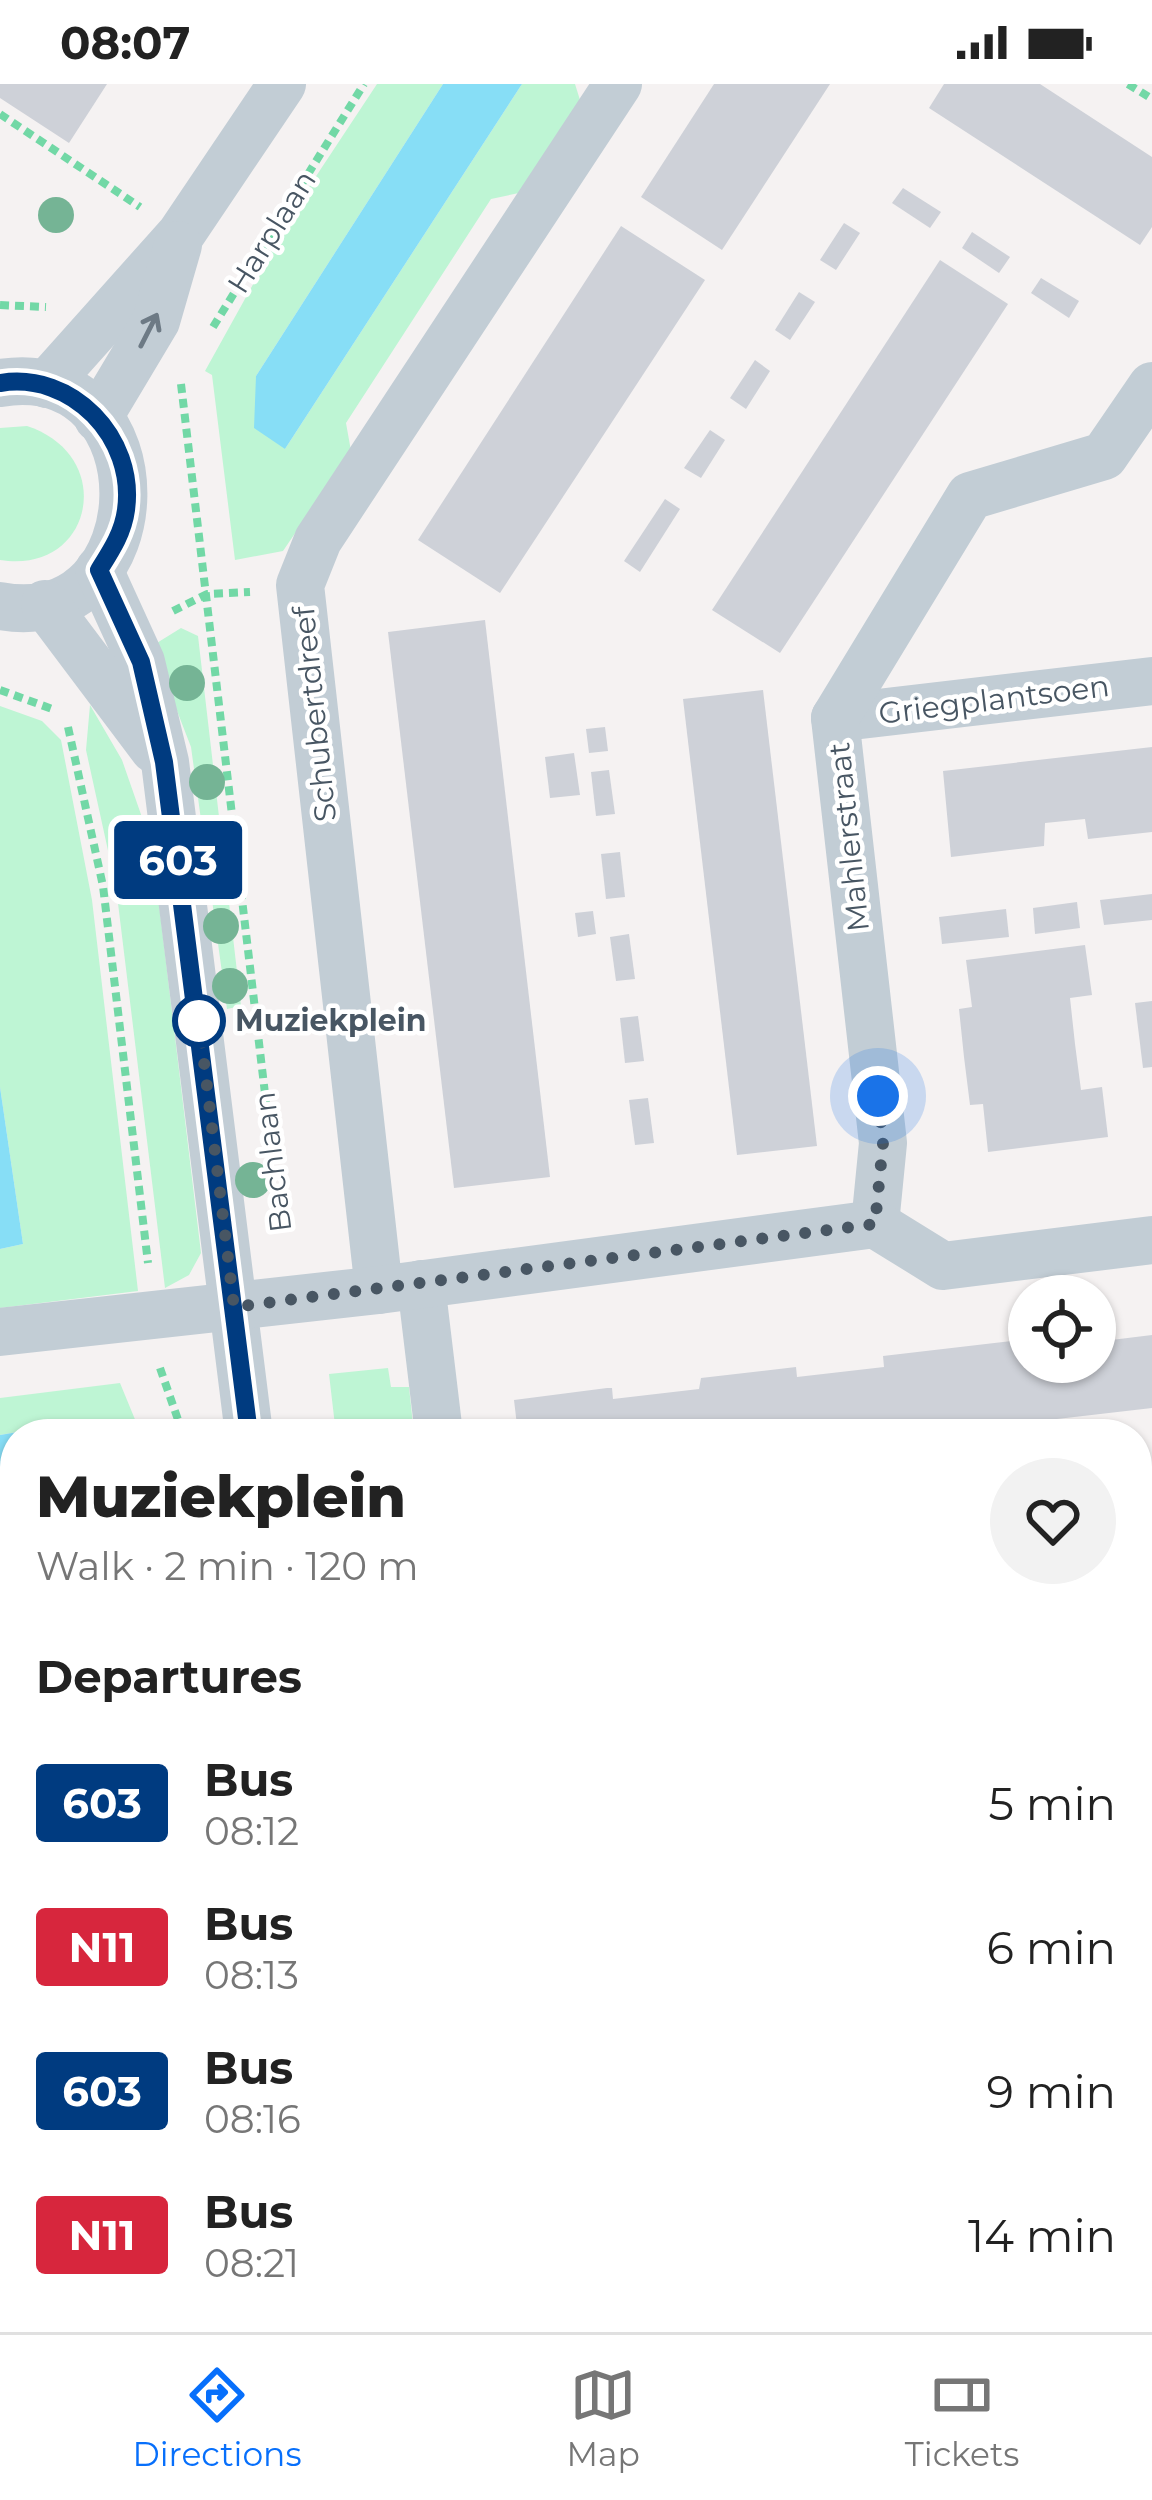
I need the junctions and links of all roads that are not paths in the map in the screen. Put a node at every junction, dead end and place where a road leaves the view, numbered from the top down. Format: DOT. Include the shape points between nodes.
graph roads {
  1 [pos="282,84"];
  2 [pos="618,84"];
  3 [pos="181,234"];
  4 [pos="24,384"];
  5 [pos="1152,386"];
  6 [pos="98,418"];
  7 [pos="99,570"];
  8 [pos="23,605"];
  9 [pos="1152,681"];
  10 [pos="835,718"];
  11 [pos="164,762"];
  12 [pos="875,1224"];
  13 [pos="1152,1240"];
  14 [pos="400,1287"];
  15 [pos="234,1307"];
  16 [pos="0,1332"];
  17 [pos="247,1419"];
  18 [pos="435,1419"];
  1 -- 3 [label="street"];
  2 -- 14 [label="street, Schubertdreef" via="318,540 300,585"];
  3 -- 4 [label="street"];
  6 -- 3 [label="street, one-way" via="156,321"];
  4 -- 6 [label="street"];
  5 -- 10 [label="street, Mahlerstraat" via="1104,456 970,496"];
  6 -- 7 [label="street" via="126,477 117,542"];
  7 -- 8 [label="street"];
  7 -- 11 [label="street, Bachlaan" via="141,662"];
  8 -- 11 [label="street, Bachlaan"];
  9 -- 10 [label="street, Griegplantsoen"];
  10 -- 12 [label="street, Mahlerstraat" via="883,1143"];
  11 -- 15 [label="street, Bachlaan"];
  12 -- 13 [label="street" via="943,1266"];
  12 -- 14 [label="street"];
  14 -- 15 [label="street"];
  14 -- 18 [label="street, Schubertdreef"];
  15 -- 16 [label="street"];
  15 -- 17 [label="street, Bachlaan"];
}
